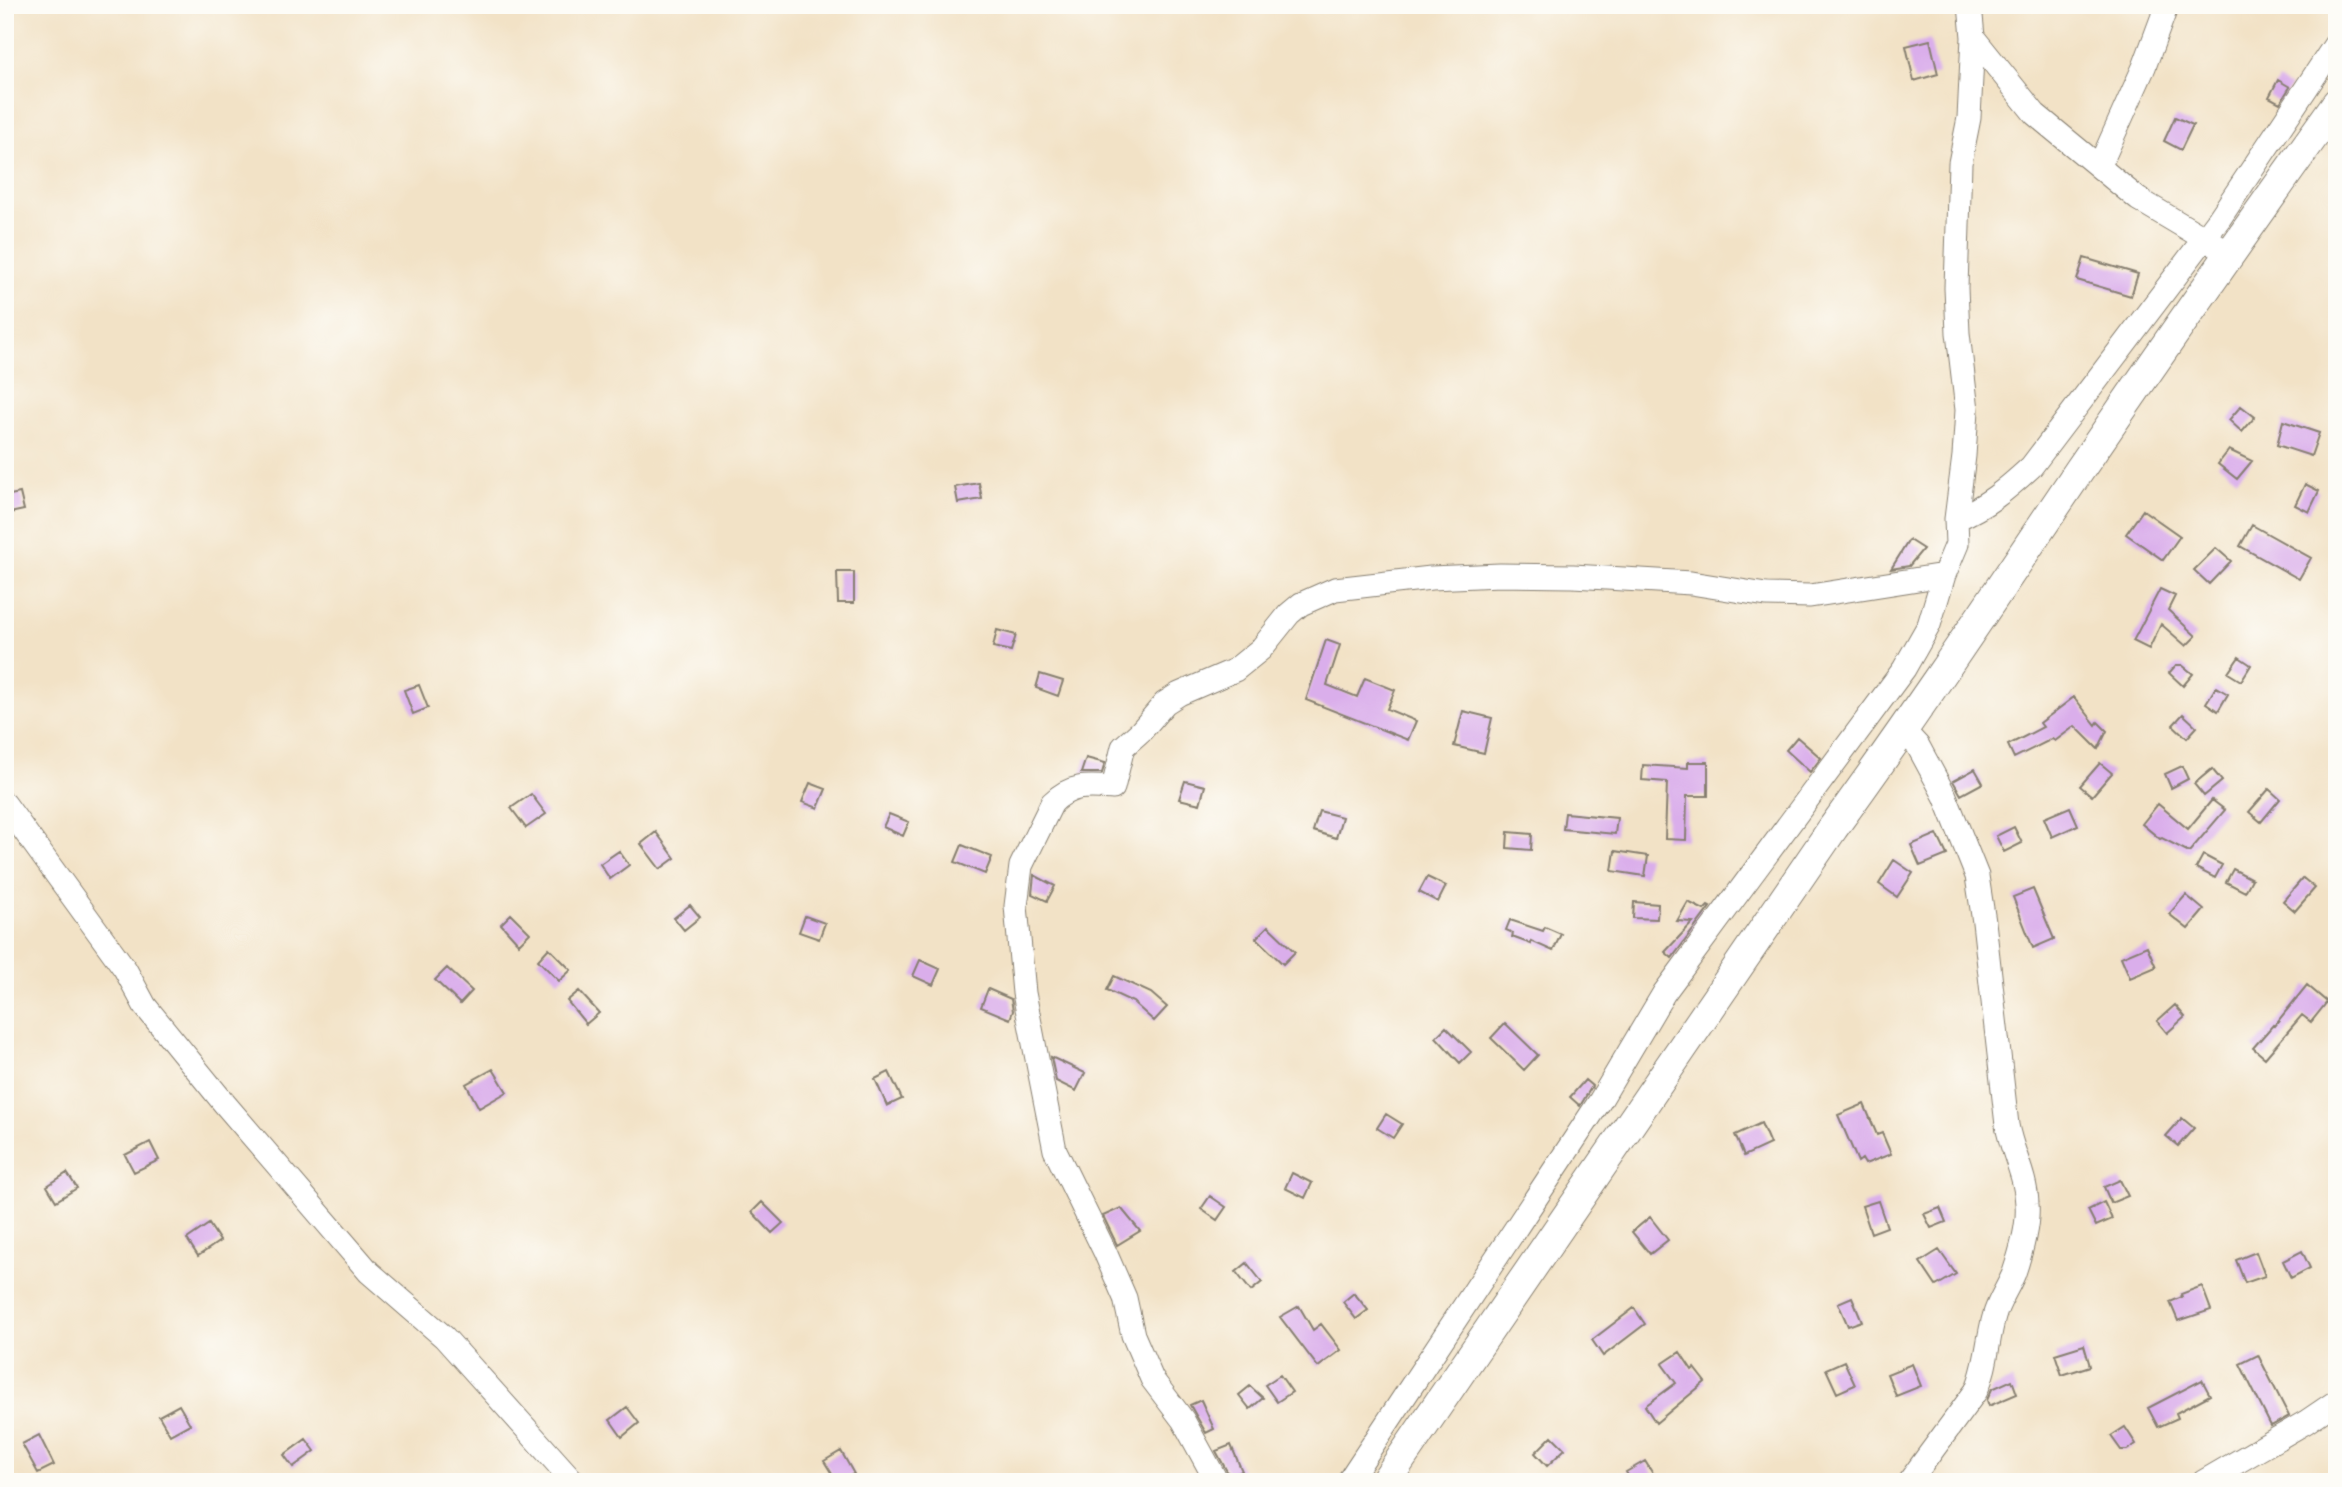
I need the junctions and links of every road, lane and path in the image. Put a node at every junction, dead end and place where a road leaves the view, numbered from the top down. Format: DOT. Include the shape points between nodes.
graph roads {
  1 [pos="1970,5"];
  2 [pos="2167,5"];
  3 [pos="1973,37"];
  4 [pos="2337,43"];
  5 [pos="2337,103"];
  6 [pos="2100,165"];
  7 [pos="2217,246"];
  8 [pos="1956,519"];
  9 [pos="1944,575"];
  10 [pos="1904,731"];
  11 [pos="5,804"];
  12 [pos="2337,1401"];
  13 [pos="574,1482"];
  14 [pos="1217,1482"];
  15 [pos="1348,1482"];
  16 [pos="1385,1482"];
  17 [pos="1909,1482"];
  18 [pos="2203,1482"];
  1 -- 3 [label="street"];
  2 -- 6 [label="street"];
  3 -- 6 [label="street" via="2035,114"];
  3 -- 8 [label="street" via="1969,118 1960,163 1956,288 1967,410"];
  4 -- 7 [label="street"];
  5 -- 7 [label="main road"];
  6 -- 7 [label="street" via="2138,199"];
  7 -- 8 [label="street" via="2031,467 1998,498"];
  7 -- 10 [label="main road"];
  8 -- 9 [label="street" via="1957,544"];
  9 -- 14 [label="street" via="1797,596 1691,583 1573,576 1431,578 1335,589 1301,604 1261,649 1235,670 1165,704 1123,747 1113,788 1081,786 1052,803 1021,866 1016,906 1024,993 1055,1150 1125,1298 1133,1335 1152,1379 1183,1420"];
  9 -- 15 [label="street" via="1929,625 1904,668 1664,993 1600,1101"];
  10 -- 16 [label="main road"];
  10 -- 17 [label="street" via="1936,779 1977,876 2007,1125 2026,1182 2028,1207 2013,1273 1993,1318 1983,1377"];
  11 -- 13 [label="street" via="125,969 145,1006 224,1103 369,1272 444,1337"];
  12 -- 18 [label="street"];
}
